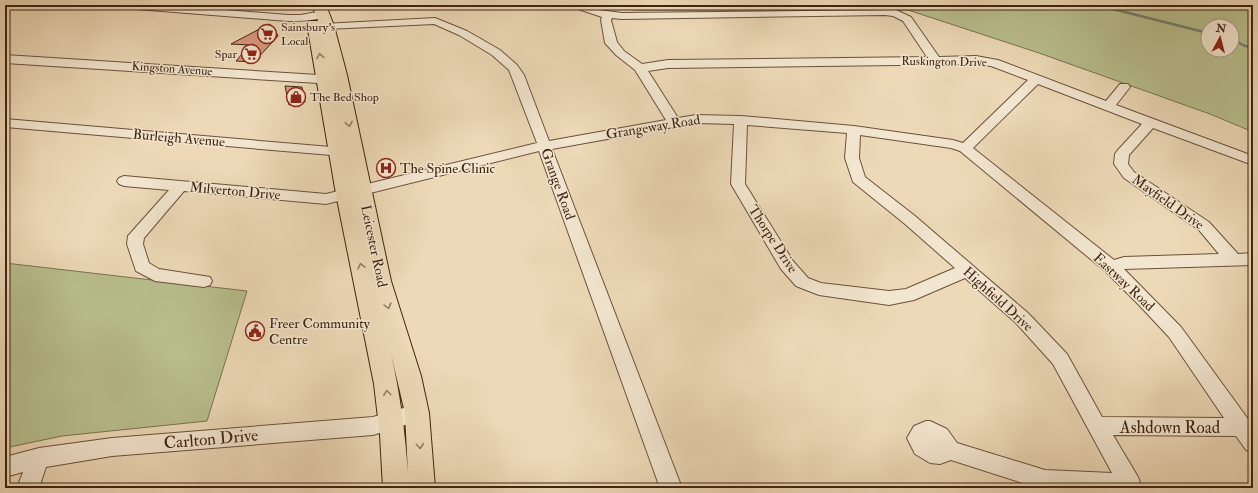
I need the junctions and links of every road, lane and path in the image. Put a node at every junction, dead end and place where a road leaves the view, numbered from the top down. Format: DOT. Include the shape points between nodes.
graph roads {
  1 [pos="124,5"];
  2 [pos="576,5"];
  3 [pos="318,13"];
  4 [pos="608,14"];
  5 [pos="5,59"];
  6 [pos="935,60"];
  7 [pos="640,68"];
  8 [pos="331,77"];
  9 [pos="1035,80"];
  10 [pos="1124,87"];
  11 [pos="1108,107"];
  12 [pos="741,120"];
  13 [pos="674,122"];
  14 [pos="5,123"];
  15 [pos="1150,123"];
  16 [pos="854,130"];
  17 [pos="544,146"];
  18 [pos="965,148"];
  19 [pos="345,149"];
  20 [pos="1253,161"];
  21 [pos="124,182"];
  22 [pos="180,187"];
  23 [pos="354,192"];
  24 [pos="1253,259"];
  25 [pos="1234,260"];
  26 [pos="1111,267"];
  27 [pos="967,270"];
  28 [pos="204,281"];
  29 [pos="417,413"];
  30 [pos="391,421"];
  31 [pos="1098,426"];
  32 [pos="1241,427"];
  33 [pos="1253,443"];
  34 [pos="950,450"];
  35 [pos="39,458"];
  36 [pos="5,467"];
  37 [pos="1131,486"];
  38 [pos="28,488"];
  39 [pos="396,488"];
  40 [pos="422,488"];
  41 [pos="671,488"];
  1 -- 3 [label="street, Grange Road" via="288,18"];
  2 -- 4 [label="street"];
  3 -- 8 [label="main road, Leicester Road"];
  3 -- 17 [label="street, Grange Road" via="435,21 451,26 502,57 512,66 518,75"];
  4 -- 6 [label="street" via="622,16 896,13 908,20"];
  4 -- 7 [label="street" via="606,20 611,43"];
  5 -- 8 [label="street, Kingston Avenue"];
  6 -- 7 [label="street, Ruskington Drive" via="676,64"];
  6 -- 9 [label="street, Ruskington Drive" via="976,60 994,63"];
  7 -- 13 [label="street"];
  8 -- 19 [label="main road, Leicester Road"];
  9 -- 11 [label="street, Ruskington Drive"];
  9 -- 18 [label="street"];
  10 -- 11 [label="street"];
  11 -- 15 [label="street, Ruskington Drive"];
  12 -- 13 [label="street, Grangeway Road" via="696,119"];
  12 -- 16 [label="street, Grangeway Road"];
  12 -- 27 [label="street, Thorpe Drive" via="738,184 787,265 802,282 819,289 889,298 908,295"];
  13 -- 17 [label="street, Grangeway Road"];
  14 -- 19 [label="street, Burleigh Avenue" via="331,151"];
  15 -- 20 [label="street, Ruskington Drive"];
  15 -- 25 [label="street, Mayfield Drive" via="1122,154 1121,164 1129,175 1204,226"];
  16 -- 18 [label="street, Grangeway Road"];
  16 -- 27 [label="street, Highfield Drive" via="852,158 858,179"];
  17 -- 23 [label="street, Grangeway Road"];
  17 -- 41 [label="street, Grange Road"];
  18 -- 26 [label="street, Eastway Road"];
  19 -- 23 [label="main road, Leicester Road"];
  21 -- 22 [label="street, Milverton Drive"];
  22 -- 23 [label="street, Milverton Drive" via="326,199"];
  22 -- 28 [label="street" via="136,236 135,244 142,267 155,275"];
  23 -- 29 [label="main road, Leicester Road, one-way" via="409,376"];
  30 -- 23 [label="main road, Leicester Road, one-way"];
  24 -- 25 [label="street"];
  25 -- 26 [label="street" via="1124,263"];
  26 -- 32 [label="street, Eastway Road" via="1175,332"];
  27 -- 31 [label="street, Highfield Drive" via="1022,318 1060,359"];
  29 -- 30 [label="street, Carlton Drive"];
  29 -- 40 [label="main road, Leicester Road, one-way"];
  30 -- 35 [label="street, Carlton Drive" via="372,426 112,447"];
  30 -- 39 [label="main road, Leicester Road"];
  31 -- 32 [label="street, Ashdown Road"];
  31 -- 37 [label="street, Highfield Drive"];
  32 -- 33 [label="street, Eastway Road"];
  34 -- 37 [label="street" via="1045,480"];
  35 -- 36 [label="street, Carlton Drive"];
  35 -- 38 [label="street"];
}
